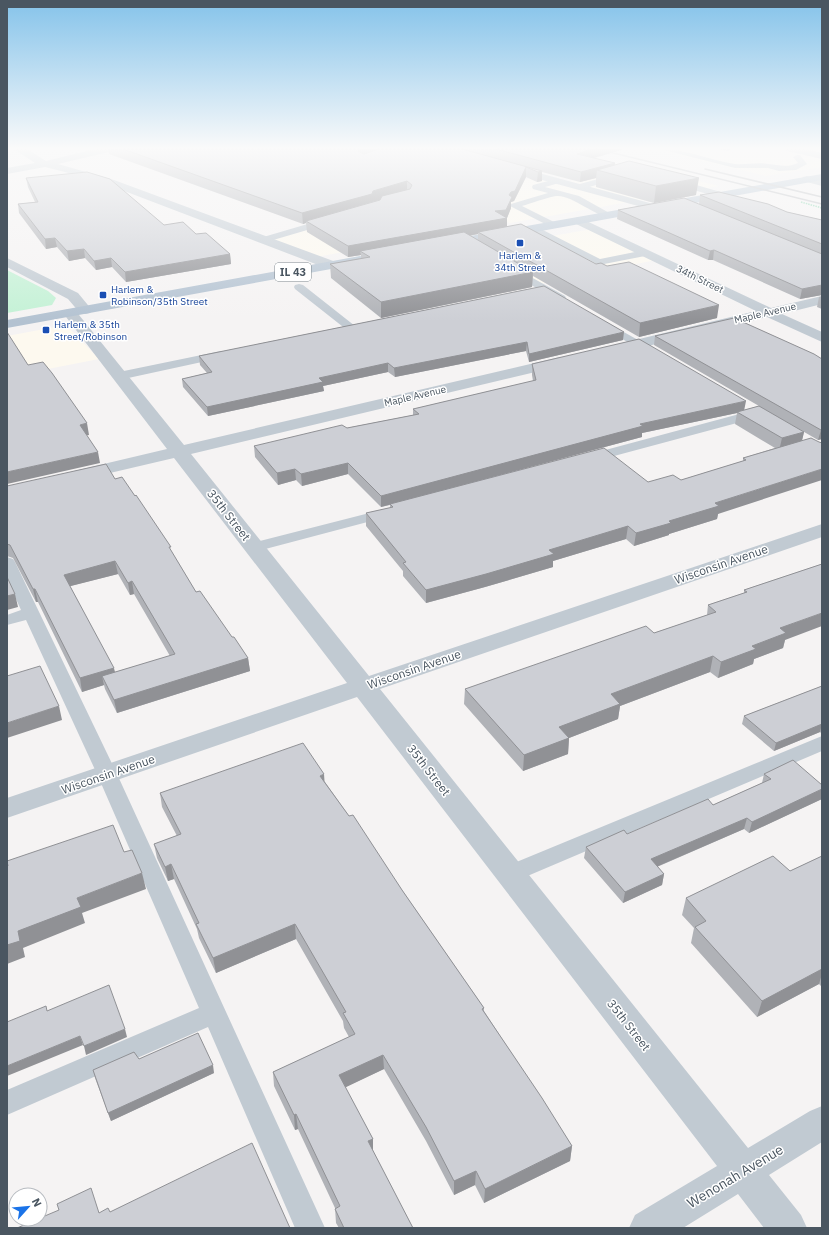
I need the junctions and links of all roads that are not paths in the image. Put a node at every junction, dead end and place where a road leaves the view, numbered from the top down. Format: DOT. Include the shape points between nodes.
graph roads {
  1 [pos="175,207"];
  2 [pos="515,207"];
  3 [pos="593,207"];
  4 [pos="653,207"];
  5 [pos="694,207"];
  6 [pos="700,209"];
  7 [pos="609,215"];
  8 [pos="339,218"];
  9 [pos="578,221"];
  10 [pos="553,225"];
  11 [pos="535,228"];
  12 [pos="263,240"];
  13 [pos="464,241"];
  14 [pos="432,247"];
  15 [pos="478,250"];
  16 [pos="645,253"];
  17 [pos="370,258"];
  18 [pos="7,262"];
  19 [pos="331,266"];
  20 [pos="505,266"];
  21 [pos="299,287"];
  22 [pos="545,289"];
  23 [pos="529,292"];
  24 [pos="822,300"];
  25 [pos="571,304"];
  26 [pos="77,311"];
  27 [pos="768,312"];
  28 [pos="591,316"];
  29 [pos="7,324"];
  30 [pos="336,331"];
  31 [pos="822,338"];
  32 [pos="638,343"];
  33 [pos="235,352"];
  34 [pos="599,352"];
  35 [pos="576,358"];
  36 [pos="665,359"];
  37 [pos="119,376"];
  38 [pos="745,406"];
  39 [pos="179,452"];
  40 [pos="575,462"];
  41 [pos="67,478"];
  42 [pos="399,509"];
  43 [pos="822,530"];
  44 [pos="254,547"];
  45 [pos="7,562"];
  46 [pos="31,613"];
  47 [pos="7,620"];
  48 [pos="363,686"];
  49 [pos="822,743"];
  50 [pos="106,774"];
  51 [pos="7,808"];
  52 [pos="510,874"];
  53 [pos="214,1013"];
  54 [pos="7,1103"];
  55 [pos="822,1123"];
  56 [pos="743,1171"];
  57 [pos="310,1228"];
  58 [pos="648,1228"];
  59 [pos="788,1228"];
  1 -- 12 [label="street"];
  2 -- 10 [label="lane"];
  3 -- 7 [label="lane"];
  4 -- 7 [label="main road"];
  5 -- 6 [label="lane"];
  7 -- 9 [label="main road"];
  8 -- 12 [label="lane"];
  9 -- 10 [label="main road"];
  9 -- 16 [label="street, 34th Street"];
  10 -- 11 [label="main road"];
  11 -- 13 [label="main road"];
  11 -- 16 [label="lane" via="599,262"];
  12 -- 19 [label="street"];
  13 -- 14 [label="main road"];
  13 -- 15 [label="lane"];
  16 -- 27 [label="street, 34th Street"];
  17 -- 19 [label="main road, IL 43"];
  18 -- 26 [label="street, 35th Street" via="73,296"];
  19 -- 26 [label="main road, IL 43"];
  20 -- 22 [label="lane"];
  21 -- 30 [label="lane" via="355,327"];
  22 -- 23 [label="lane"];
  22 -- 25 [label="lane"];
  24 -- 27 [label="street, Maple Avenue"];
  26 -- 29 [label="main road, IL 43"];
  26 -- 37 [label="street, 35th Street"];
  27 -- 31 [label="street, 34th Street"];
  27 -- 32 [label="street, Maple Avenue"];
  28 -- 32 [label="lane"];
  32 -- 34 [label="street, Maple Avenue"];
  32 -- 36 [label="lane"];
  33 -- 37 [label="lane"];
  35 -- 39 [label="street, Maple Avenue"];
  37 -- 39 [label="street, 35th Street"];
  38 -- 40 [label="lane" via="762,415"];
  39 -- 41 [label="street, Maple Avenue"];
  39 -- 44 [label="street, 35th Street"];
  42 -- 44 [label="lane"];
  43 -- 48 [label="street, Wisconsin Avenue"];
  44 -- 48 [label="street, 35th Street"];
  45 -- 46 [label="lane"];
  46 -- 47 [label="lane"];
  46 -- 50 [label="lane"];
  48 -- 50 [label="street, Wisconsin Avenue"];
  48 -- 52 [label="street, 35th Street"];
  49 -- 52 [label="lane"];
  50 -- 51 [label="street, Wisconsin Avenue"];
  50 -- 53 [label="lane"];
  52 -- 56 [label="street, 35th Street"];
  53 -- 54 [label="lane"];
  53 -- 57 [label="lane"];
  55 -- 56 [label="street, Wenonah Avenue"];
  56 -- 58 [label="street, Wenonah Avenue"];
  56 -- 59 [label="street, 35th Street"];
}
